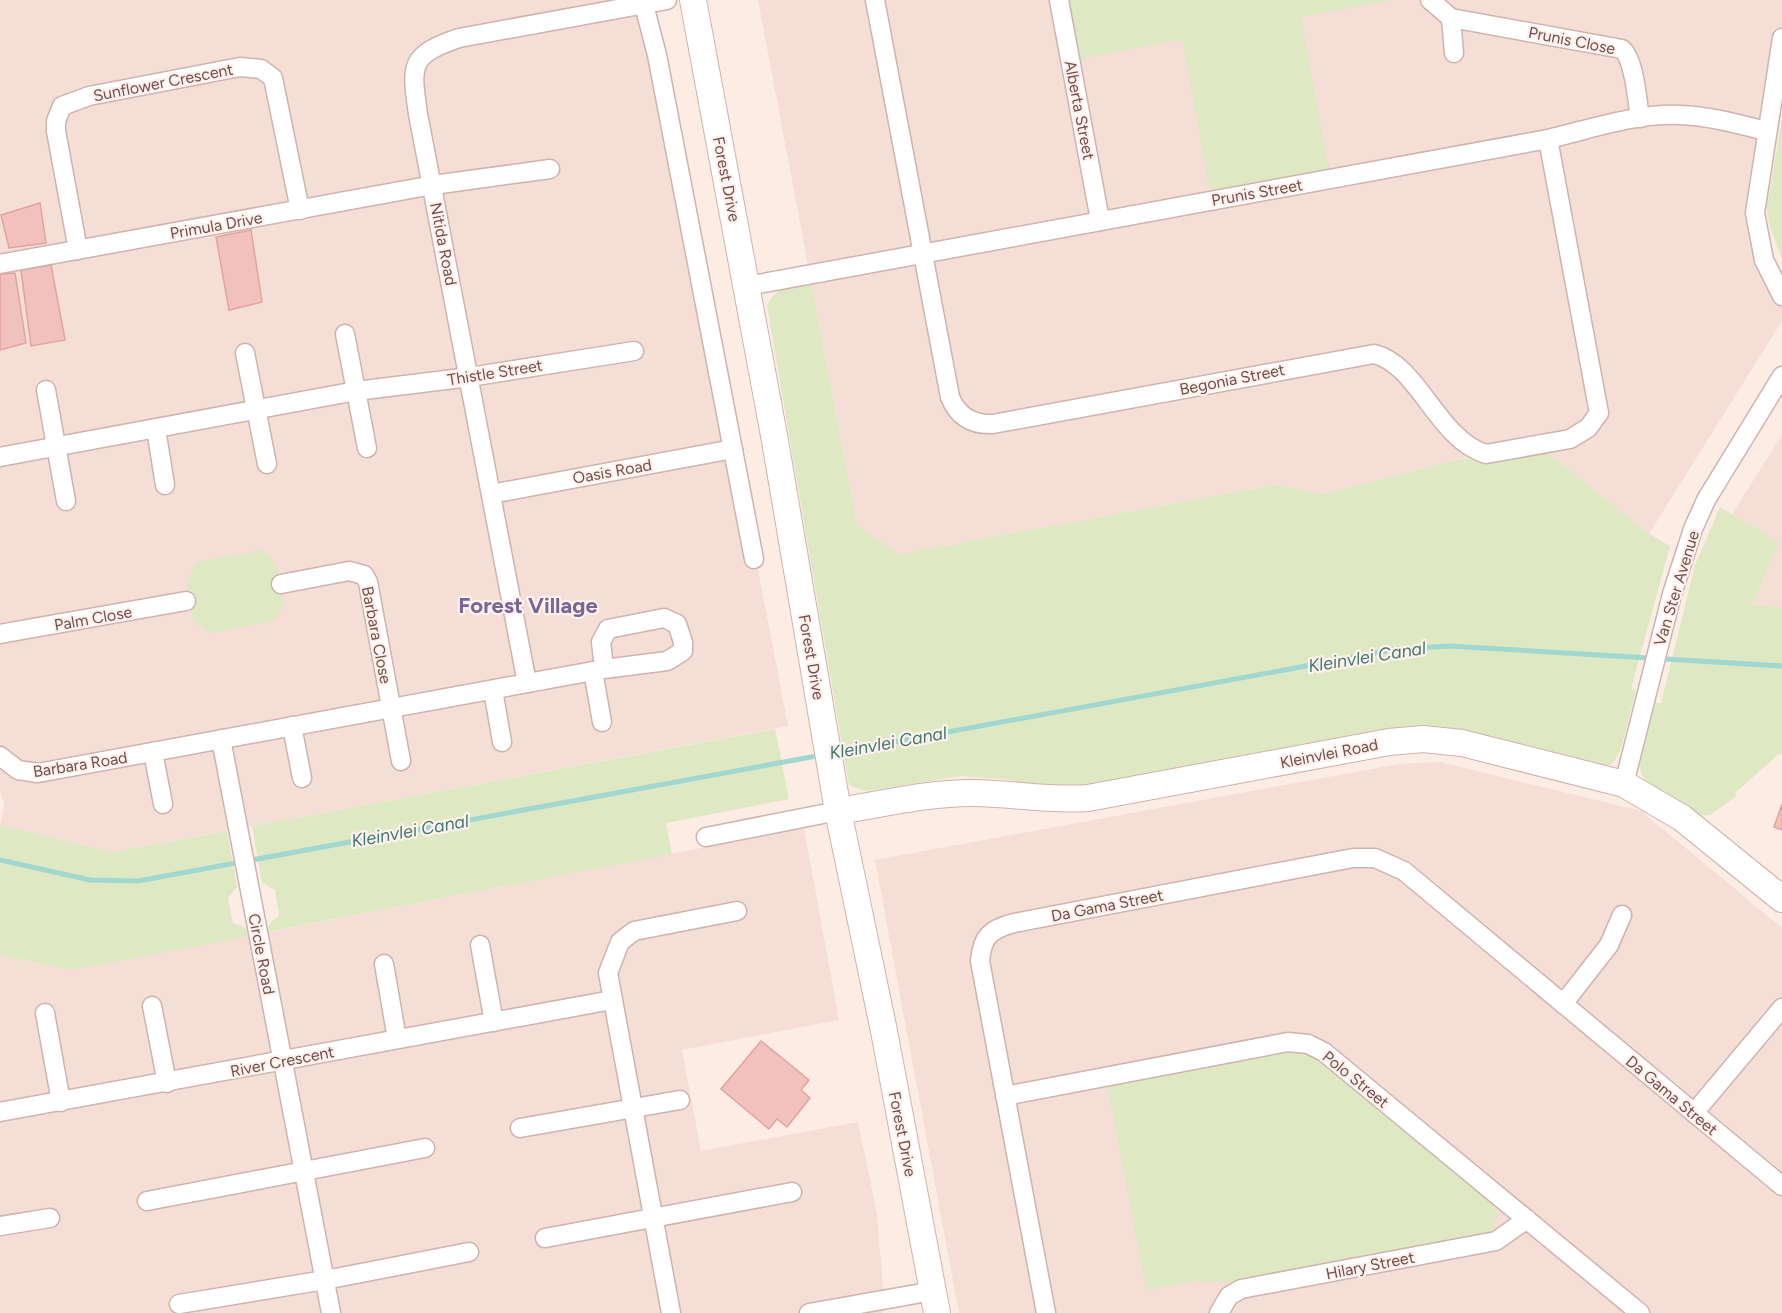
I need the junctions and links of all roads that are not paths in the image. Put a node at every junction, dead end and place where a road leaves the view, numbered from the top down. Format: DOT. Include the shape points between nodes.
graph roads {
  1 [pos="667,0"];
  2 [pos="693,0"];
  3 [pos="875,0"];
  4 [pos="1059,0"];
  5 [pos="1430,0"];
  6 [pos="644,5"];
  7 [pos="1451,18"];
  8 [pos="1782,38"];
  9 [pos="1454,53"];
  10 [pos="1640,118"];
  11 [pos="1766,131"];
  12 [pos="1548,139"];
  13 [pos="550,169"];
  14 [pos="432,185"];
  15 [pos="300,210"];
  16 [pos="1100,220"];
  17 [pos="78,250"];
  18 [pos="923,253"];
  19 [pos="0,264"];
  20 [pos="747,286"];
  21 [pos="1782,296"];
  22 [pos="345,334"];
  23 [pos="634,351"];
  24 [pos="245,353"];
  25 [pos="1782,376"];
  26 [pos="470,377"];
  27 [pos="46,390"];
  28 [pos="356,392"];
  29 [pos="256,411"];
  30 [pos="156,429"];
  31 [pos="56,447"];
  32 [pos="367,448"];
  33 [pos="733,449"];
  34 [pos="0,458"];
  35 [pos="267,464"];
  36 [pos="165,485"];
  37 [pos="491,494"];
  38 [pos="66,501"];
  39 [pos="754,560"];
  40 [pos="281,584"];
  41 [pos="186,601"];
  42 [pos="0,634"];
  43 [pos="527,683"];
  44 [pos="493,690"];
  45 [pos="391,708"];
  46 [pos="602,722"];
  47 [pos="292,726"];
  48 [pos="221,739"];
  49 [pos="502,742"];
  50 [pos="153,752"];
  51 [pos="5,761"];
  52 [pos="400,761"];
  53 [pos="302,778"];
  54 [pos="1624,784"];
  55 [pos="163,804"];
  56 [pos="838,811"];
  57 [pos="706,837"];
  58 [pos="1782,899"];
  59 [pos="737,911"];
  60 [pos="1622,915"];
  61 [pos="480,945"];
  62 [pos="384,964"];
  63 [pos="612,1000"];
  64 [pos="1563,1004"];
  65 [pos="152,1006"];
  66 [pos="1782,1008"];
  67 [pos="45,1013"];
  68 [pos="494,1022"];
  69 [pos="397,1040"];
  70 [pos="283,1061"];
  71 [pos="167,1083"];
  72 [pos="1005,1095"];
  73 [pos="680,1100"];
  74 [pos="61,1102"];
  75 [pos="632,1108"];
  76 [pos="0,1112"];
  77 [pos="1694,1113"];
  78 [pos="520,1128"];
  79 [pos="424,1148"];
  80 [pos="303,1169"];
  81 [pos="1782,1186"];
  82 [pos="792,1192"];
  83 [pos="147,1201"];
  84 [pos="50,1218"];
  85 [pos="653,1219"];
  86 [pos="1527,1219"];
  87 [pos="0,1226"];
  88 [pos="545,1238"];
  89 [pos="469,1252"];
  90 [pos="325,1280"];
  91 [pos="935,1302"];
  92 [pos="178,1304"];
  93 [pos="331,1313"];
  94 [pos="671,1313"];
  95 [pos="809,1313"];
  96 [pos="1046,1313"];
  97 [pos="1219,1313"];
  98 [pos="1640,1313"];
  1 -- 6 [label="street, Nitida Road"];
  2 -- 20 [label="street, Forest Drive"];
  3 -- 18 [label="street, Begonia Street"];
  4 -- 16 [label="street, Alberta Street"];
  5 -- 7 [label="street"];
  6 -- 14 [label="street, Nitida Road" via="459,38 420,56 414,70 415,90"];
  6 -- 33 [label="street"];
  7 -- 9 [label="street"];
  7 -- 10 [label="street, Prunis Close" via="1622,49 1631,63"];
  8 -- 11 [label="street"];
  10 -- 11 [label="street, Prunis Street" via="1700,116"];
  10 -- 12 [label="street, Prunis Street"];
  11 -- 21 [label="street" via="1755,196 1756,229 1764,260"];
  12 -- 16 [label="street, Prunis Street"];
  12 -- 18 [label="street, Begonia Street" via="1599,413 1588,428 1570,438 1486,454 1465,444 1395,364 1374,354 993,424 975,423 961,414 950,397"];
  13 -- 14 [label="street, Primula Drive"];
  14 -- 15 [label="street, Primula Drive"];
  14 -- 26 [label="street, Nitida Road"];
  15 -- 17 [label="street, Primula Drive"];
  15 -- 17 [label="street, Sunflower Crescent" via="273,78 261,69 240,67 88,96 62,106 56,131"];
  16 -- 18 [label="street, Prunis Street"];
  17 -- 19 [label="street, Primula Drive"];
  18 -- 20 [label="street, Prunis Street"];
  20 -- 56 [label="street, Forest Drive"];
  22 -- 28 [label="street"];
  23 -- 26 [label="street, Thistle Street"];
  24 -- 29 [label="street"];
  25 -- 54 [label="street, Van Ster Avenue" via="1706,500 1680,565"];
  26 -- 28 [label="street, Thistle Street"];
  26 -- 37 [label="street, Nitida Road"];
  27 -- 31 [label="street"];
  28 -- 29 [label="street, Thistle Street"];
  28 -- 32 [label="street"];
  29 -- 30 [label="street, Thistle Street"];
  29 -- 35 [label="street"];
  30 -- 31 [label="street, Thistle Street"];
  30 -- 36 [label="street"];
  31 -- 34 [label="street, Thistle Street"];
  31 -- 38 [label="street"];
  33 -- 37 [label="street, Oasis Road"];
  33 -- 39 [label="street"];
  37 -- 43 [label="street, Nitida Road"];
  40 -- 45 [label="street, Barbara Close" via="349,571 364,575"];
  41 -- 42 [label="street, Palm Close"];
  43 -- 44 [label="street, Barbara Road"];
  43 -- 46 [label="street, Barbara Road" via="598,670"];
  44 -- 45 [label="street, Barbara Road"];
  44 -- 49 [label="street"];
  45 -- 47 [label="street, Barbara Road"];
  45 -- 52 [label="street"];
  47 -- 48 [label="street, Barbara Road"];
  47 -- 53 [label="street"];
  48 -- 50 [label="street, Barbara Road"];
  48 -- 70 [label="street, Circle Road"];
  50 -- 51 [label="street, Barbara Road" via="38,773 28,773"];
  50 -- 55 [label="street"];
  54 -- 56 [label="street, Kleinvlei Road" via="1462,743 1423,740 1389,742 1088,798 1055,801 954,794"];
  54 -- 58 [label="street, Kleinvlei Road" via="1682,818"];
  56 -- 57 [label="street"];
  56 -- 91 [label="street, Forest Drive"];
  59 -- 63 [label="street" via="627,935 610,965"];
  60 -- 64 [label="street" via="1610,945"];
  61 -- 68 [label="street"];
  62 -- 69 [label="street"];
  63 -- 68 [label="street, River Crescent"];
  63 -- 75 [label="street"];
  64 -- 72 [label="street, Da Gama Street" via="1404,871 1375,858 1353,858 1014,923 991,931 981,947 980,961"];
  64 -- 77 [label="street, Da Gama Street"];
  65 -- 71 [label="street"];
  66 -- 77 [label="street"];
  67 -- 74 [label="street"];
  68 -- 69 [label="street, River Crescent"];
  69 -- 70 [label="street, River Crescent"];
  70 -- 71 [label="street, River Crescent"];
  70 -- 80 [label="street, Circle Road"];
  71 -- 74 [label="street, River Crescent"];
  72 -- 86 [label="street, Polo Street" via="1288,1042 1308,1044 1324,1052"];
  72 -- 96 [label="street, Da Gama Street"];
  73 -- 75 [label="street"];
  74 -- 76 [label="street, River Crescent"];
  75 -- 78 [label="street"];
  75 -- 85 [label="street"];
  77 -- 81 [label="street, Da Gama Street"];
  79 -- 80 [label="street"];
  80 -- 83 [label="street"];
  80 -- 90 [label="street, Circle Road"];
  82 -- 85 [label="street"];
  84 -- 87 [label="street"];
  85 -- 88 [label="street"];
  85 -- 94 [label="street"];
  86 -- 97 [label="street, Hilary Street" via="1496,1241 1241,1289 1228,1296"];
  86 -- 98 [label="street, Polo Street"];
  89 -- 90 [label="street"];
  90 -- 92 [label="street"];
  90 -- 93 [label="street, Circle Road"];
  91 -- 95 [label="street"];
}
